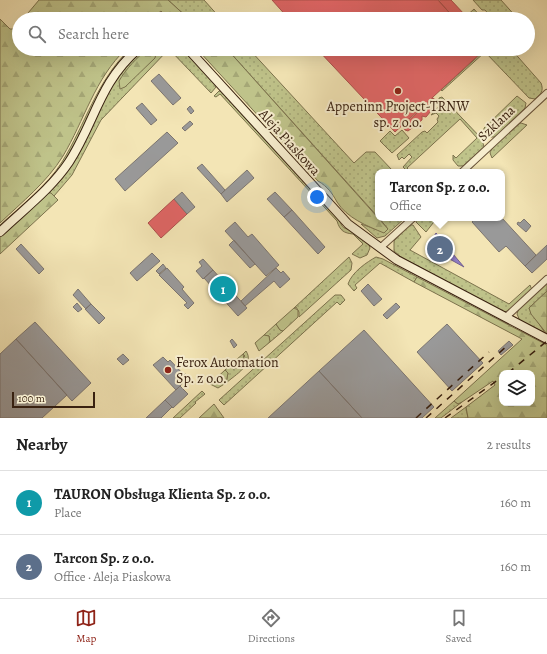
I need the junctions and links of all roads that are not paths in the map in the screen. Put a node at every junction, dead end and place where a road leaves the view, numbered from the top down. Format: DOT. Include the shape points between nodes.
graph roads {
  1 [pos="130,56"];
  2 [pos="194,56"];
  3 [pos="547,93"];
  4 [pos="465,169"];
  5 [pos="410,221"];
  6 [pos="0,232"];
  7 [pos="380,248"];
  8 [pos="547,279"];
  9 [pos="506,317"];
  10 [pos="547,339"];
  1 -- 6 [label="main road" via="107,85 69,162 46,190"];
  2 -- 7 [label="main road, Aleja Piaskowa" via="348,224"];
  3 -- 4 [label="street, Szklana"];
  5 -- 7 [label="street"];
  7 -- 9 [label="main road, Aleja Piaskowa" via="397,260"];
  8 -- 9 [label="street"];
  9 -- 10 [label="main road, Aleja Piaskowa"];
}
